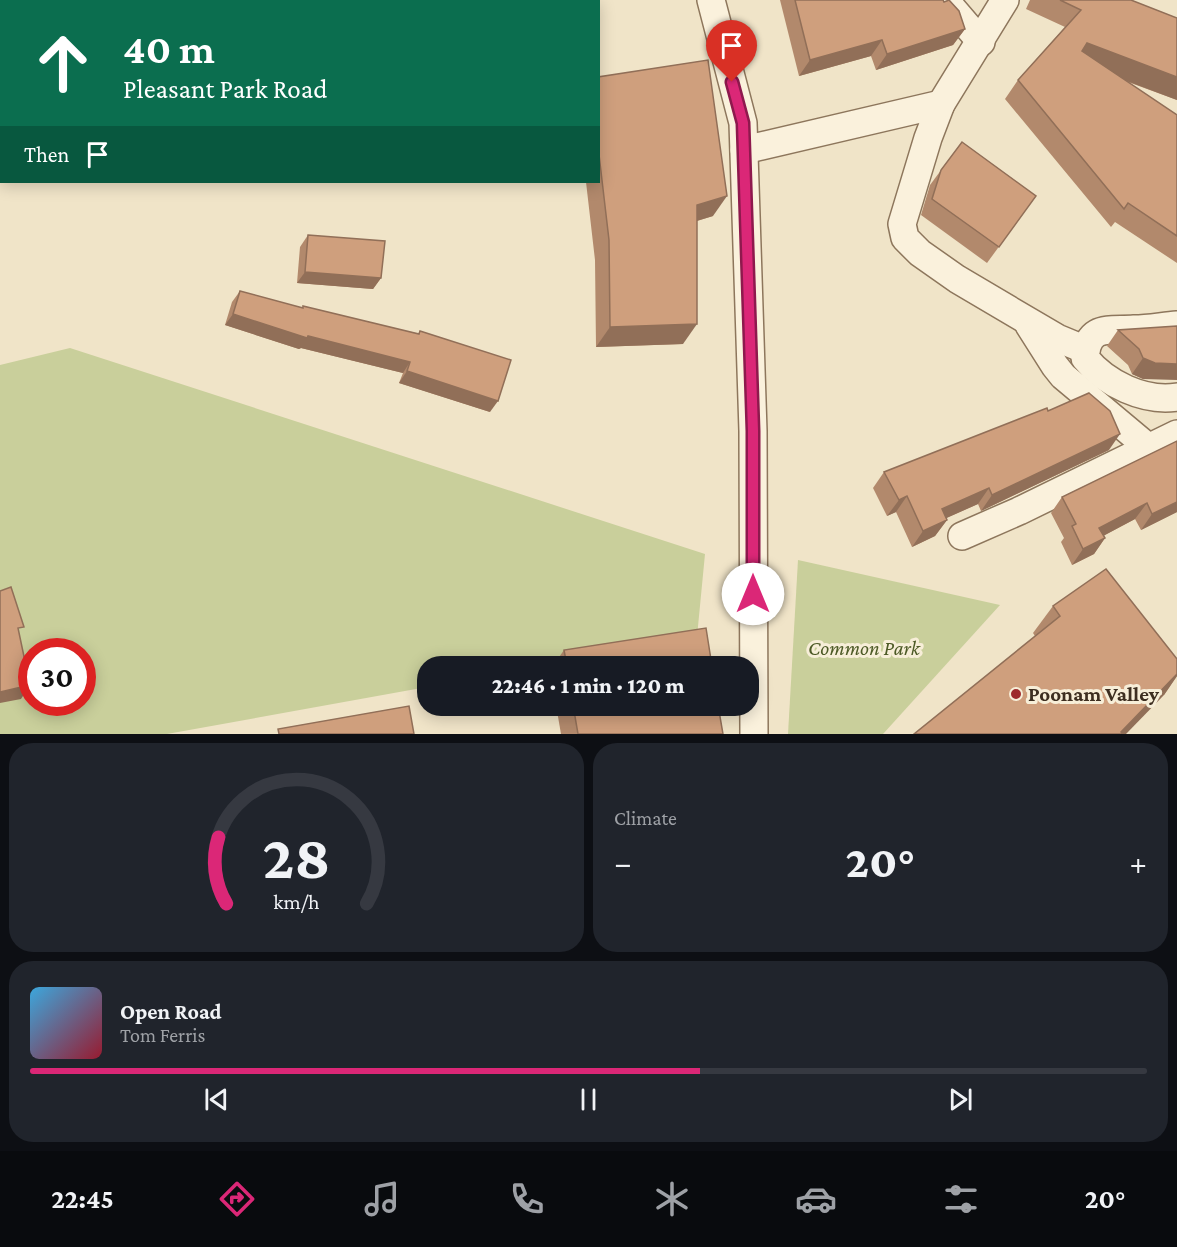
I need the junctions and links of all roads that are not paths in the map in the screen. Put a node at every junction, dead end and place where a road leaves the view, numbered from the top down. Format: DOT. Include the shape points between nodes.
graph roads {
  1 [pos="711,0"];
  2 [pos="945,0"];
  3 [pos="1005,0"];
  4 [pos="981,42"];
  5 [pos="941,104"];
  6 [pos="744,150"];
  7 [pos="1025,319"];
  8 [pos="1177,325"];
  9 [pos="1086,350"];
  10 [pos="1177,398"];
  11 [pos="1177,434"];
  12 [pos="1149,448"];
  13 [pos="962,536"];
  14 [pos="754,734"];
  1 -- 6 [label="street" via="743,123"];
  2 -- 4 [label="street"];
  3 -- 4 [label="street"];
  4 -- 5 [label="street"];
  5 -- 6 [label="street"];
  5 -- 7 [label="street" via="902,224 904,238 957,279"];
  6 -- 14 [label="street" via="753,431"];
  7 -- 9 [label="street"];
  7 -- 12 [label="street" via="1063,376"];
  8 -- 9 [label="street" via="1108,329 1095,334"];
  9 -- 10 [label="street" via="1085,358 1094,370 1128,390 1148,397"];
  11 -- 12 [label="street"];
  12 -- 13 [label="street"];
}
